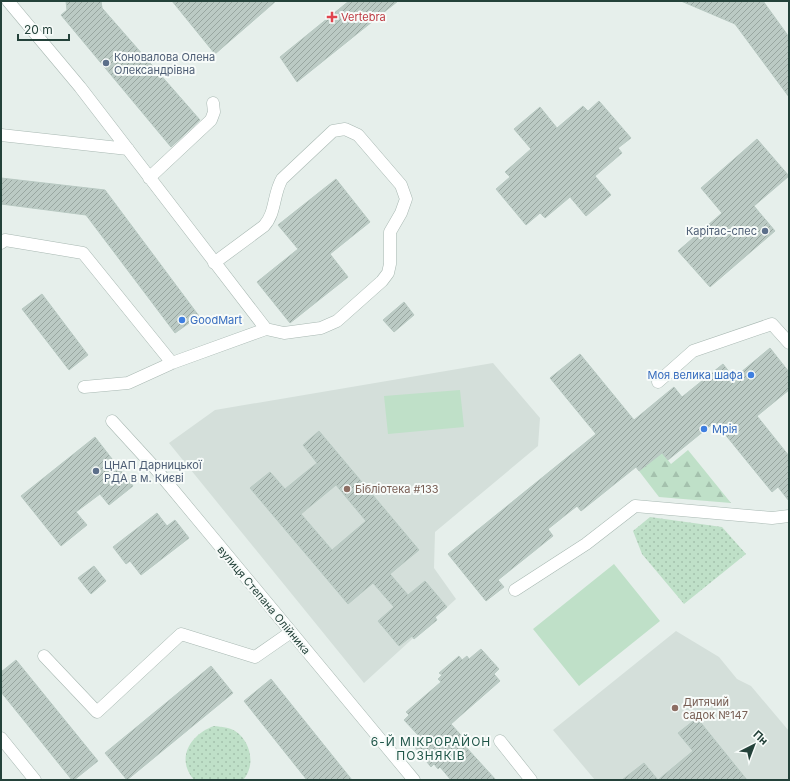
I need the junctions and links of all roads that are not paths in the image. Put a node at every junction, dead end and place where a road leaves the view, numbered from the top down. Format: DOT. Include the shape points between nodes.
graph roads {
  1 [pos="8,1"];
  2 [pos="213,104"];
  3 [pos="1,136"];
  4 [pos="128,149"];
  5 [pos="150,178"];
  6 [pos="1,243"];
  7 [pos="214,263"];
  8 [pos="266,329"];
  9 [pos="789,343"];
  10 [pos="172,363"];
  11 [pos="658,382"];
  12 [pos="84,387"];
  13 [pos="112,421"];
  14 [pos="789,516"];
  15 [pos="515,590"];
  16 [pos="292,632"];
  17 [pos="44,656"];
  18 [pos="1,738"];
  19 [pos="500,741"];
  20 [pos="35,780"];
  21 [pos="414,780"];
  22 [pos="531,780"];
  1 -- 4 [label="street"];
  2 -- 5 [label="street" via="211,120"];
  3 -- 4 [label="street"];
  4 -- 5 [label="street"];
  5 -- 7 [label="street"];
  6 -- 10 [label="street" via="5,240 83,253"];
  7 -- 8 [label="street"];
  7 -- 8 [label="street" via="270,220 282,179 333,131 345,129 358,135 401,185 406,199 390,232 390,264 388,273 382,280 337,321 321,328 284,333"];
  8 -- 10 [label="street"];
  9 -- 11 [label="street" via="772,324 693,351"];
  10 -- 12 [label="street" via="128,383"];
  13 -- 16 [label="street, вулиця Степана Олійника" via="155,468"];
  14 -- 15 [label="street" via="772,518 635,506 586,544"];
  16 -- 17 [label="street" via="255,658 181,634 97,712"];
  16 -- 21 [label="street, вулиця Степана Олійника"];
  18 -- 20 [label="street"];
  19 -- 22 [label="street"];
}
